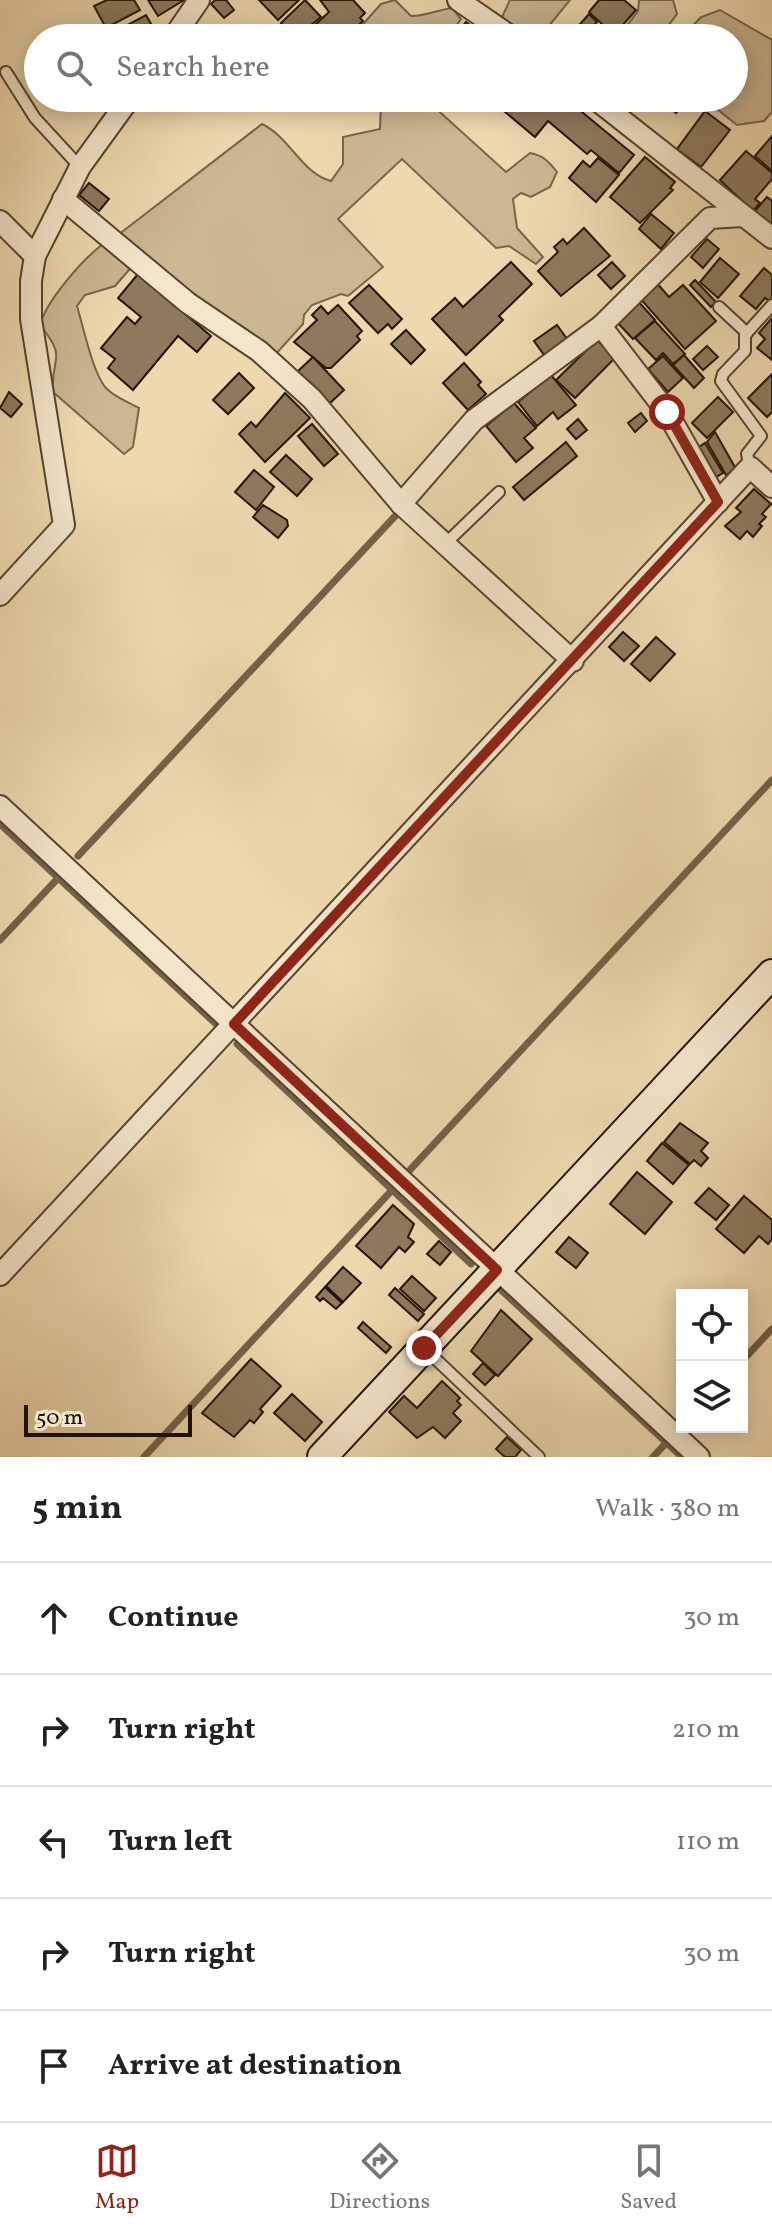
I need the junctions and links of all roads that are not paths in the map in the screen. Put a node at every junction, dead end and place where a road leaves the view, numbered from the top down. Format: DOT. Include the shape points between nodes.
graph roads {
  1 [pos="199,0"];
  2 [pos="458,0"];
  3 [pos="183,24"];
  4 [pos="493,24"];
  5 [pos="6,72"];
  6 [pos="24,101"];
  7 [pos="31,112"];
  8 [pos="120,112"];
  9 [pos="612,112"];
  10 [pos="80,167"];
  11 [pos="699,181"];
  12 [pos="63,199"];
  13 [pos="743,216"];
  14 [pos="710,218"];
  15 [pos="0,221"];
  16 [pos="772,238"];
  17 [pos="35,256"];
  18 [pos="772,305"];
  19 [pos="719,307"];
  20 [pos="601,326"];
  21 [pos="747,333"];
  22 [pos="772,427"];
  23 [pos="761,436"];
  24 [pos="750,467"];
  25 [pos="772,487"];
  26 [pos="499,492"];
  27 [pos="718,502"];
  28 [pos="401,504"];
  29 [pos="445,544"];
  30 [pos="0,595"];
  31 [pos="573,661"];
  32 [pos="0,806"];
  33 [pos="772,974"];
  34 [pos="234,1024"];
  35 [pos="497,1270"];
  36 [pos="0,1275"];
  37 [pos="424,1348"];
  38 [pos="322,1457"];
  39 [pos="539,1457"];
  40 [pos="699,1457"];
  1 -- 3 [label="street"];
  2 -- 4 [label="street"];
  5 -- 6 [label="lane"];
  7 -- 10 [label="lane"];
  8 -- 10 [label="street"];
  9 -- 11 [label="street"];
  10 -- 12 [label="street"];
  11 -- 13 [label="street"];
  11 -- 14 [label="street"];
  12 -- 17 [label="street"];
  12 -- 28 [label="street" via="188,303 259,351 312,399"];
  13 -- 14 [label="street"];
  13 -- 16 [label="street"];
  14 -- 20 [label="street"];
  15 -- 17 [label="street"];
  17 -- 30 [label="street" via="31,319 64,525"];
  18 -- 21 [label="lane"];
  19 -- 21 [label="lane"];
  20 -- 27 [label="street" via="667,412"];
  20 -- 28 [label="street" via="474,420"];
  21 -- 23 [label="lane" via="745,351 721,381"];
  22 -- 23 [label="lane"];
  23 -- 24 [label="lane" via="747,454"];
  24 -- 25 [label="street"];
  24 -- 27 [label="street"];
  26 -- 29 [label="lane"];
  27 -- 31 [label="street"];
  28 -- 29 [label="street"];
  29 -- 31 [label="street"];
  31 -- 34 [label="street"];
  32 -- 34 [label="street"];
  33 -- 35 [label="street"];
  34 -- 35 [label="street"];
  34 -- 36 [label="street"];
  35 -- 37 [label="street"];
  35 -- 40 [label="street"];
  37 -- 38 [label="street"];
  37 -- 39 [label="lane"];
}
